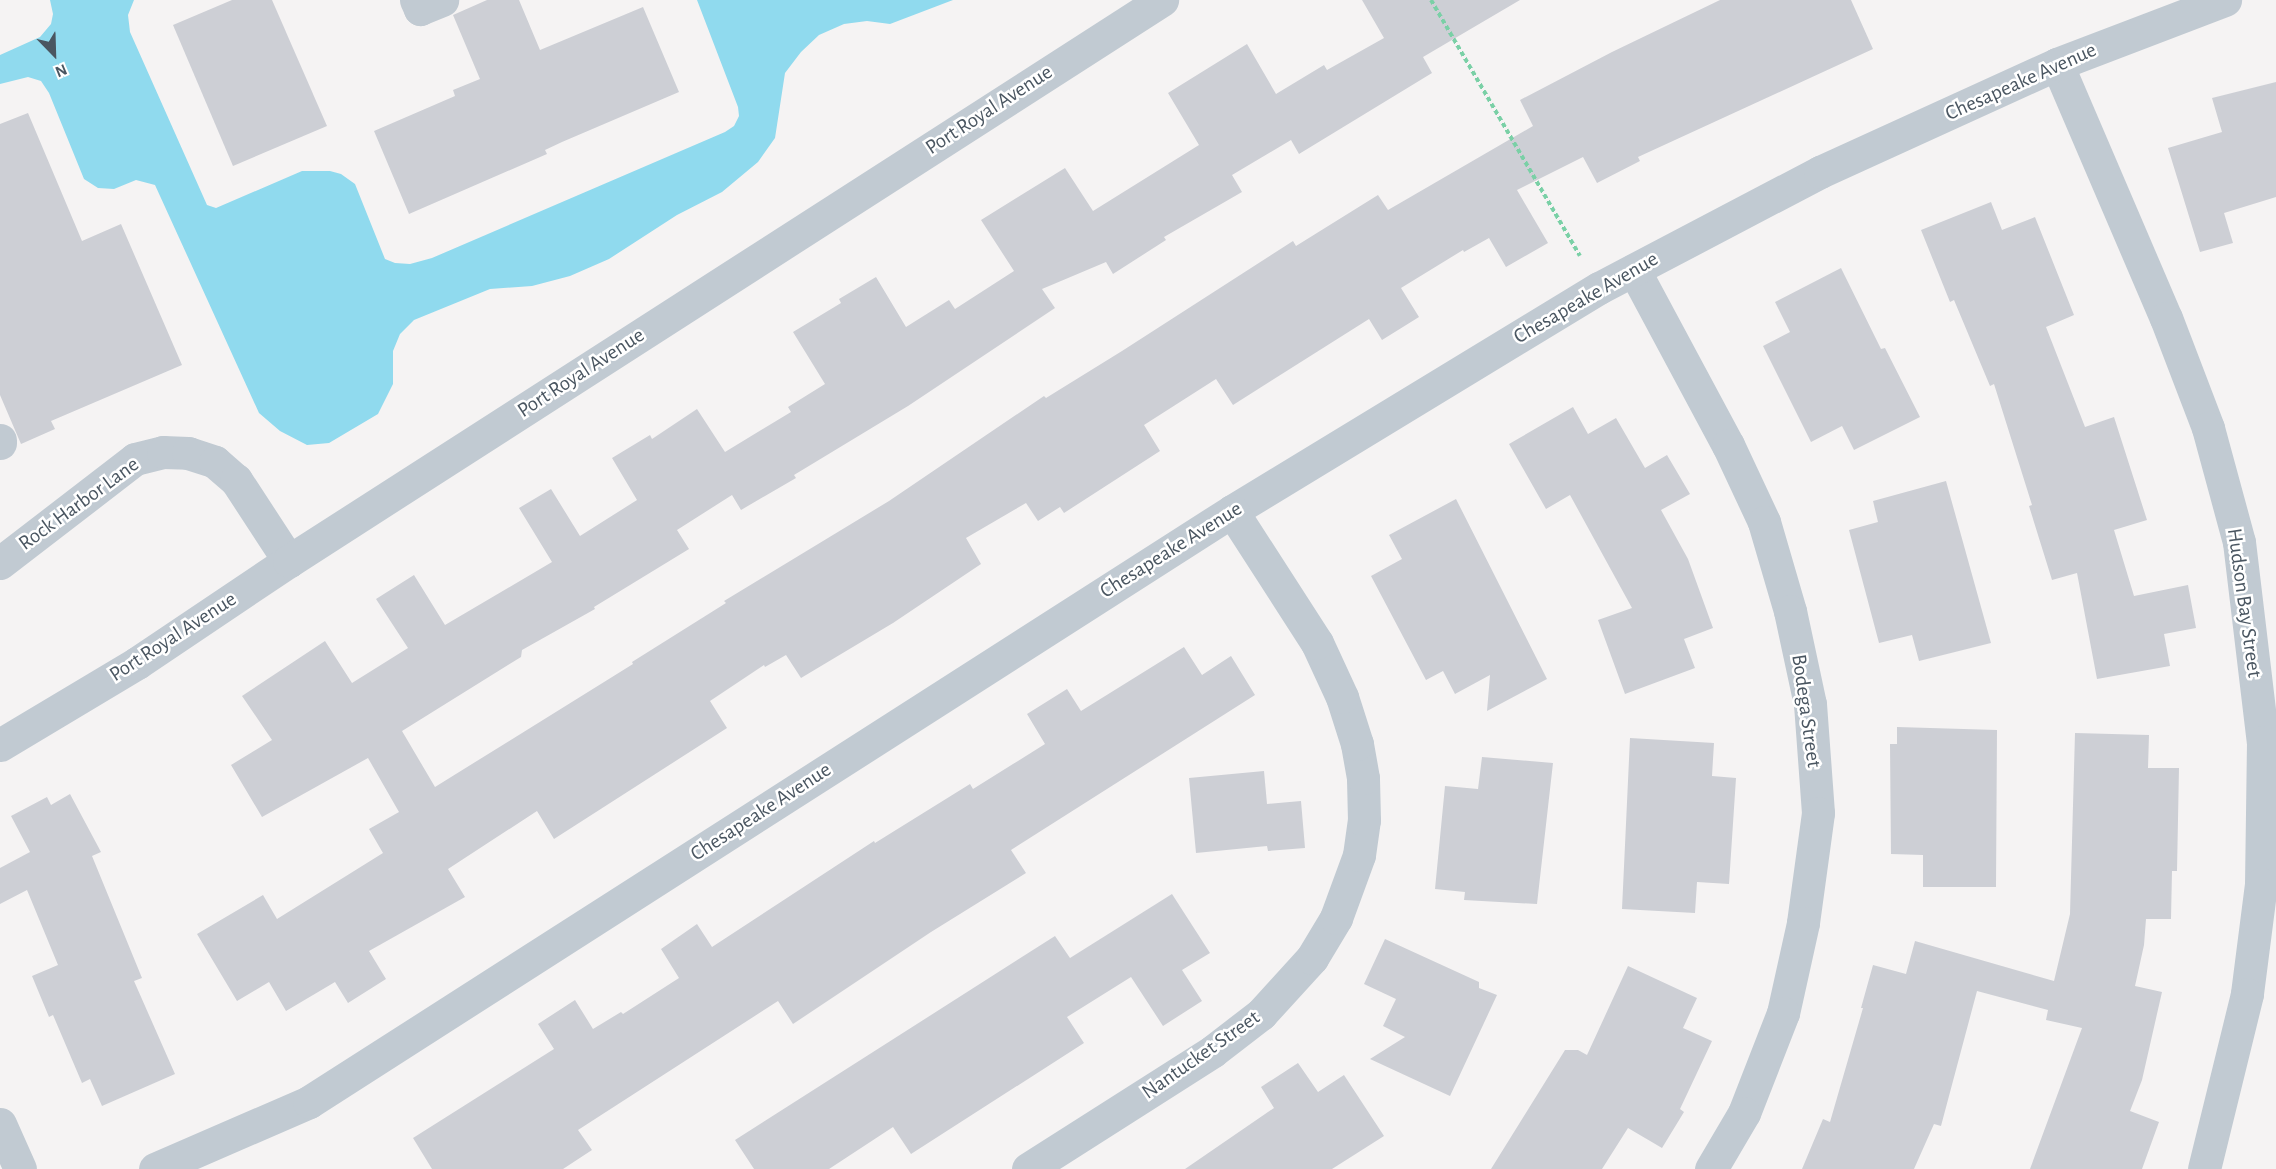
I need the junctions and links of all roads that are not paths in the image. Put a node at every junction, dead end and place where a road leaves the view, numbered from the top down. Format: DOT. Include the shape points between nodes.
graph roads {
  1 [pos="416,0"];
  2 [pos="442,0"];
  3 [pos="1162,0"];
  4 [pos="2224,0"];
  5 [pos="2057,64"];
  6 [pos="1634,270"];
  7 [pos="1232,511"];
  8 [pos="289,561"];
  9 [pos="0,563"];
  10 [pos="0,745"];
  11 [pos="0,1124"];
  12 [pos="20,1169"];
  13 [pos="155,1169"];
  14 [pos="1028,1169"];
  15 [pos="1711,1169"];
  16 [pos="2204,1169"];
  1 -- 2 [label="street" via="420,9"];
  3 -- 8 [label="street, Port Royal Avenue"];
  4 -- 5 [label="street, Chesapeake Avenue"];
  5 -- 6 [label="street, Chesapeake Avenue" via="1820,172"];
  5 -- 16 [label="street, Hudson Bay Street" via="2166,318 2208,428 2239,542 2263,742 2261,884 2247,994"];
  6 -- 7 [label="street, Chesapeake Avenue"];
  6 -- 15 [label="street, Bodega Street" via="1728,445 1764,522 1790,611 1810,704 1818,813 1803,923 1783,1013 1744,1113"];
  7 -- 13 [label="street, Chesapeake Avenue" via="309,1102"];
  7 -- 14 [label="street, Nantucket Street" via="1317,643 1342,697 1363,778 1364,820 1359,855 1336,918 1312,958 1261,1014 1212,1052"];
  8 -- 9 [label="street, Rock Harbor Lane" via="236,480 214,462 188,453 164,452 135,459"];
  8 -- 10 [label="street, Port Royal Avenue" via="137,663"];
  11 -- 12 [label="street"];
}
